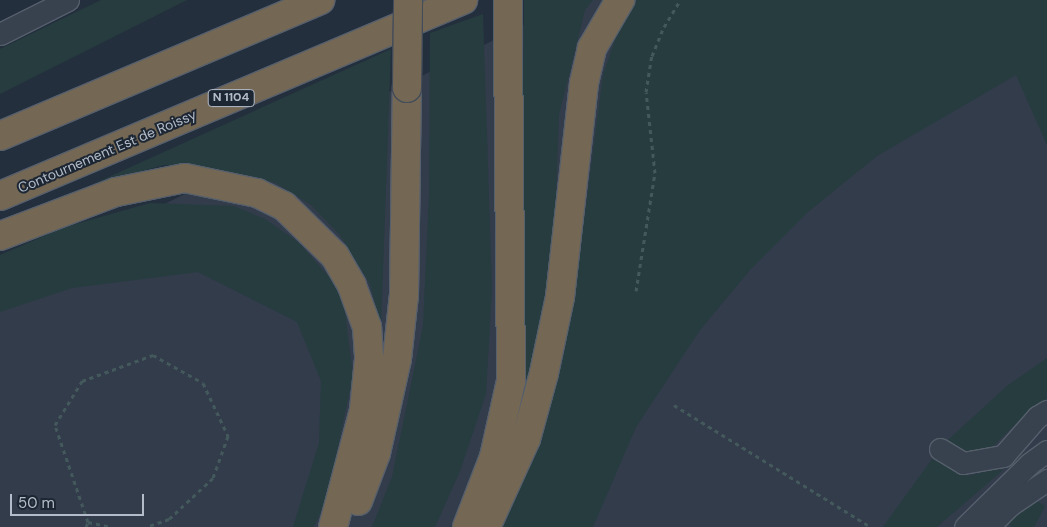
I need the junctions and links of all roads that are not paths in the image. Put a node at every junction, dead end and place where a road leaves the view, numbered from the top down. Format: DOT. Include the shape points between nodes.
graph roads {
  1 [pos="68,0"];
  2 [pos="320,0"];
  3 [pos="408,0"];
  4 [pos="463,0"];
  5 [pos="508,0"];
  6 [pos="620,0"];
  7 [pos="0,34"];
  8 [pos="0,136"];
  9 [pos="0,196"];
  10 [pos="0,236"];
  11 [pos="1047,411"];
  12 [pos="940,449"];
  13 [pos="1047,451"];
  14 [pos="1047,464"];
  15 [pos="1017,479"];
  16 [pos="1045,485"];
  17 [pos="333,527"];
  18 [pos="349,527"];
  19 [pos="467,527"];
  20 [pos="486,527"];
  21 [pos="965,527"];
  22 [pos="988,527"];
  1 -- 7 [label="street"];
  2 -- 8 [label="highway"];
  3 -- 18 [label="highway, bridge" via="404,295 397,358 376,453"];
  4 -- 9 [label="highway, Contournement Est de Roissy / N 1104"];
  5 -- 19 [label="highway" via="511,382 494,457"];
  6 -- 20 [label="highway" via="592,48 584,83 560,297 544,373 526,439"];
  10 -- 17 [label="highway" via="116,192 186,178 257,193 284,206 335,256 352,286 367,327 369,360 364,410"];
  11 -- 12 [label="street" via="1037,417 1003,456 964,463"];
  13 -- 15 [label="street" via="1029,464"];
  14 -- 15 [label="street"];
  15 -- 21 [label="street"];
  16 -- 22 [label="street" via="1010,505"];
}
